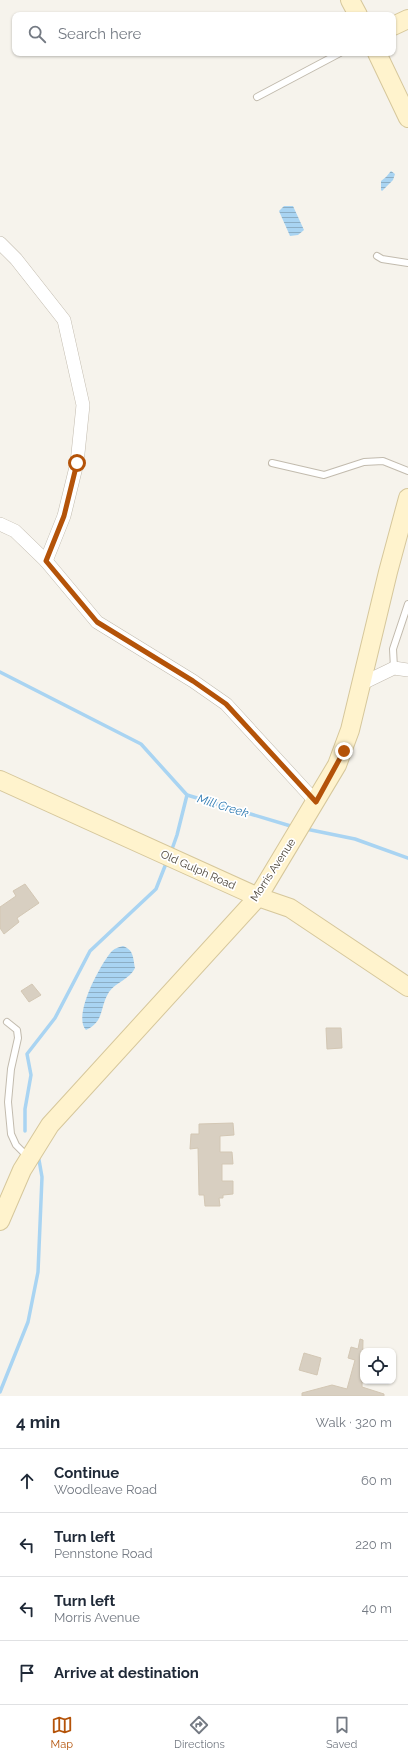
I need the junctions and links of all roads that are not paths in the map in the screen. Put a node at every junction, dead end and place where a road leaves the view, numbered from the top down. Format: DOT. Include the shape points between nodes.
graph roads {
  1 [pos="350,0"];
  2 [pos="356,12"];
  3 [pos="408,19"];
  4 [pos="396,25"];
  5 [pos="334,56"];
  6 [pos="378,56"];
  7 [pos="257,97"];
  8 [pos="408,118"];
  9 [pos="0,243"];
  10 [pos="376,256"];
  11 [pos="408,263"];
  12 [pos="272,463"];
  13 [pos="408,471"];
  14 [pos="408,498"];
  15 [pos="0,524"];
  16 [pos="46,561"];
  17 [pos="408,604"];
  18 [pos="394,668"];
  19 [pos="408,670"];
  20 [pos="361,684"];
  21 [pos="0,780"];
  22 [pos="316,802"];
  23 [pos="258,897"];
  24 [pos="408,986"];
  25 [pos="7,1022"];
  26 [pos="28,1158"];
  27 [pos="0,1221"];
  1 -- 2 [label="street"];
  3 -- 4 [label="street"];
  5 -- 7 [label="lane"];
  6 -- 8 [label="street"];
  9 -- 16 [label="street" via="16,259 64,320 83,405 74,476 64,516"];
  10 -- 11 [label="lane"];
  12 -- 13 [label="lane" via="324,475 364,462 383,461"];
  14 -- 20 [label="street, Morris Avenue"];
  15 -- 16 [label="street" via="15,531"];
  16 -- 22 [label="street" via="97,622 226,704"];
  17 -- 18 [label="lane" via="393,649"];
  18 -- 19 [label="street"];
  18 -- 20 [label="street"];
  20 -- 22 [label="street, Morris Avenue" via="344,751"];
  21 -- 23 [label="street, Old Gulph Road"];
  22 -- 23 [label="street, Morris Avenue"];
  23 -- 24 [label="street, Old Gulph Road" via="290,908"];
  23 -- 26 [label="street, Morris Avenue" via="60,1113"];
  25 -- 26 [label="lane" via="17,1030 18,1038 8,1102 12,1134 16,1145"];
  26 -- 27 [label="street, Morris Avenue"];
}
